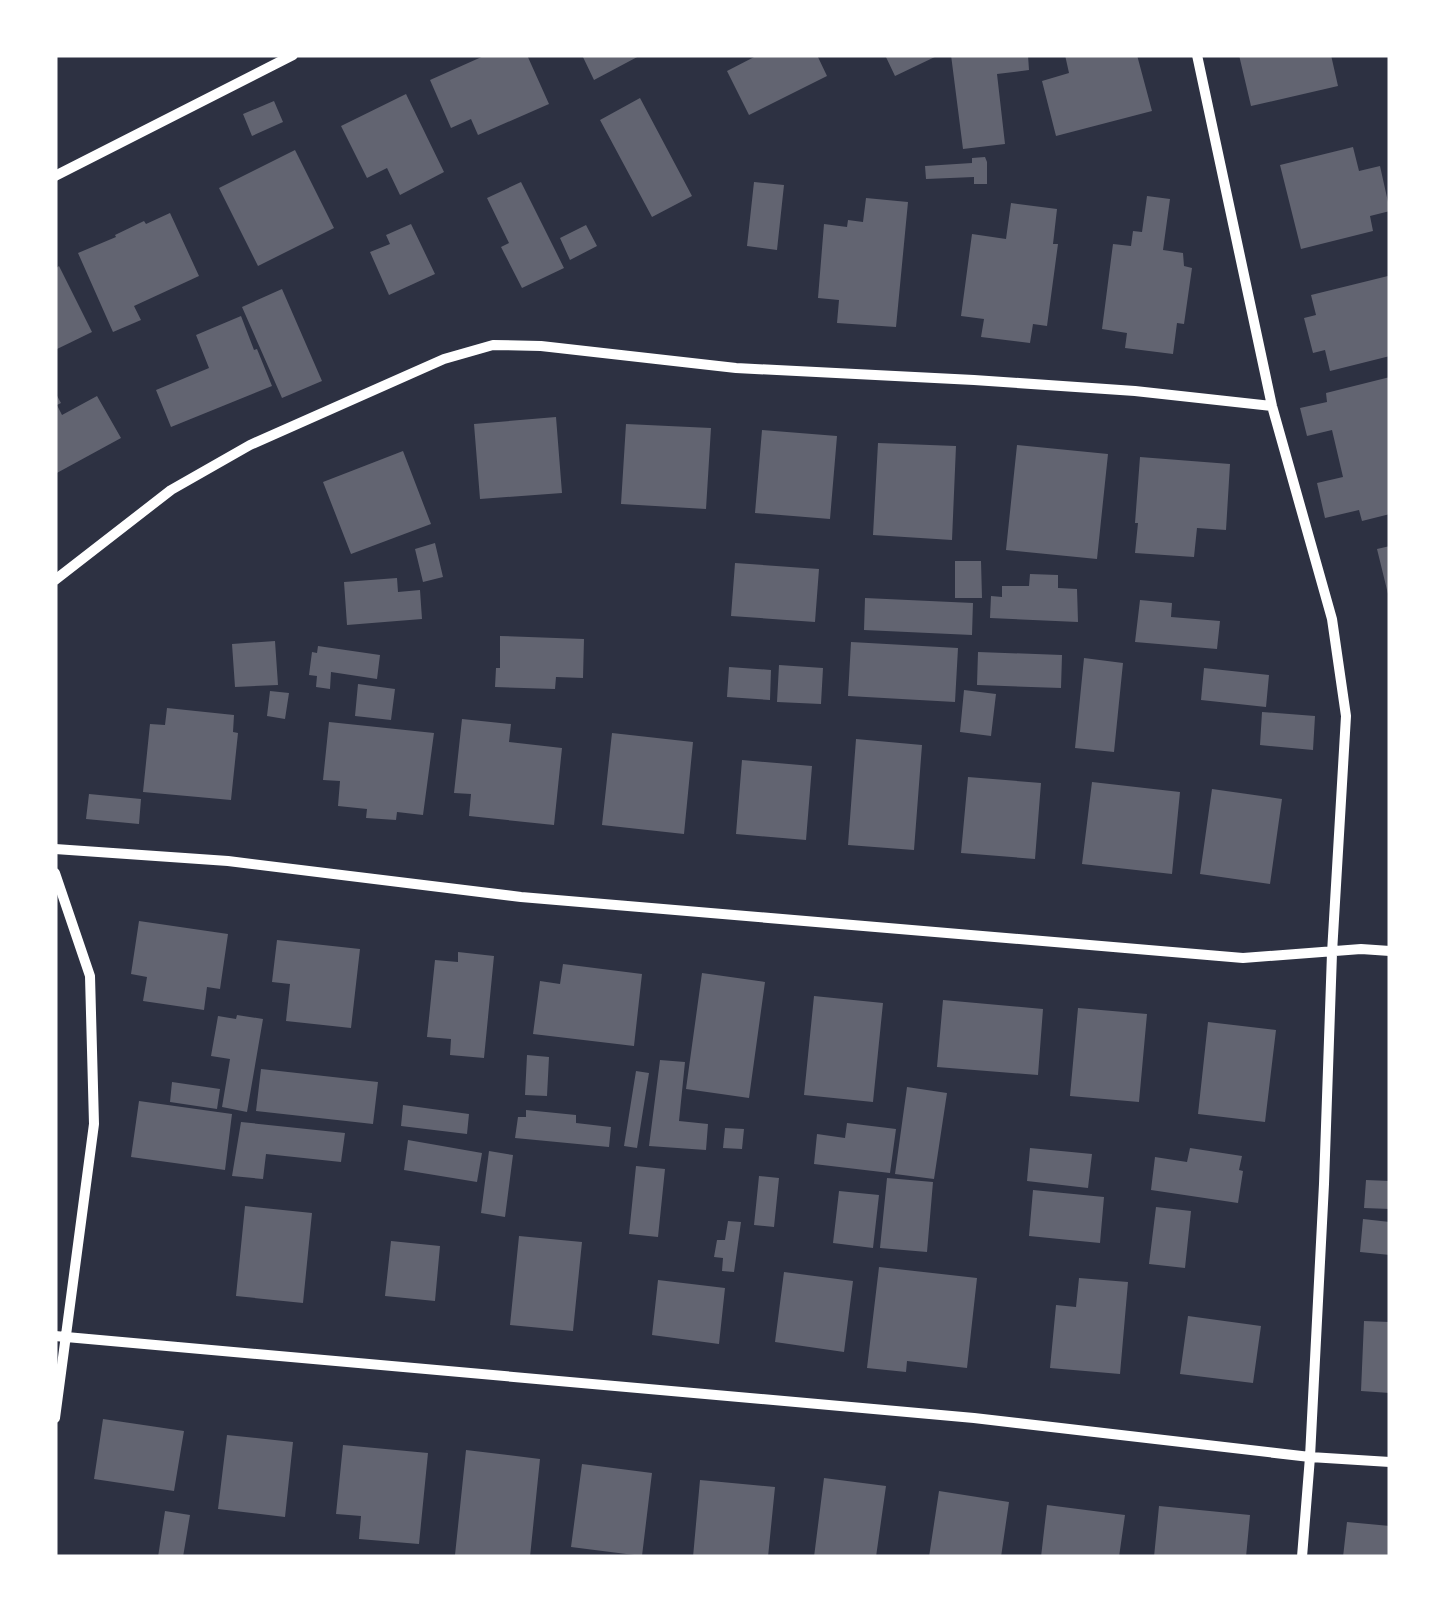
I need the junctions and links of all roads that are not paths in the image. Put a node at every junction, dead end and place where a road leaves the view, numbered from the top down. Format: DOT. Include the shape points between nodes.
graph roads {
  1 [pos="293,55"];
  2 [pos="1197,55"];
  3 [pos="55,176"];
  4 [pos="1272,406"];
  5 [pos="55,580"];
  6 [pos="55,849"];
  7 [pos="55,873"];
  8 [pos="1390,951"];
  9 [pos="1332,952"];
  10 [pos="60,1336"];
  11 [pos="55,1418"];
  12 [pos="1310,1456"];
  13 [pos="1390,1462"];
  14 [pos="1302,1557"];
  1 -- 3 [label="street"];
  2 -- 4 [label="street"];
  4 -- 5 [label="street" via="493,345 444,359 250,445 170,490"];
  4 -- 9 [label="street" via="1332,619 1346,716"];
  6 -- 9 [label="street" via="228,860 521,897 1243,958"];
  7 -- 10 [label="street" via="90,976 94,1124"];
  8 -- 9 [label="street"];
  9 -- 12 [label="street"];
  10 -- 11 [label="street"];
  10 -- 12 [label="street" via="974,1418"];
  12 -- 13 [label="street"];
  12 -- 14 [label="street"];
}
